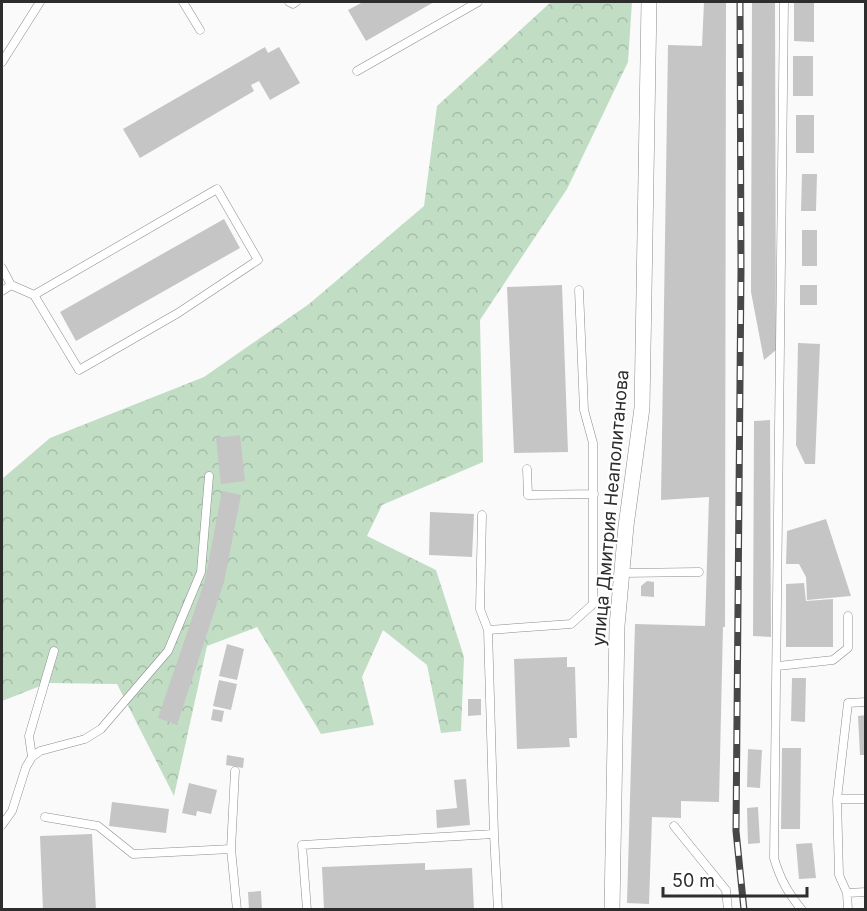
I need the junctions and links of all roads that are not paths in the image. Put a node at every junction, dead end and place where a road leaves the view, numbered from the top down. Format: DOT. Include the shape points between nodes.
graph roads {
  1 [pos="40,2"];
  2 [pos="183,2"];
  3 [pos="290,2"];
  4 [pos="296,2"];
  5 [pos="478,2"];
  6 [pos="649,2"];
  7 [pos="784,2"];
  8 [pos="200,30"];
  9 [pos="2,62"];
  10 [pos="357,71"];
  11 [pos="2,268"];
  12 [pos="11,285"];
  13 [pos="2,291"];
  14 [pos="579,291"];
  15 [pos="34,295"];
  16 [pos="527,469"];
  17 [pos="209,476"];
  18 [pos="594,494"];
  19 [pos="482,515"];
  20 [pos="699,572"];
  21 [pos="622,573"];
  22 [pos="848,616"];
  23 [pos="488,630"];
  24 [pos="54,651"];
  25 [pos="778,666"];
  26 [pos="866,702"];
  27 [pos="32,758"];
  28 [pos="235,771"];
  29 [pos="837,799"];
  30 [pos="866,799"];
  31 [pos="45,817"];
  32 [pos="2,825"];
  33 [pos="674,826"];
  34 [pos="494,834"];
  35 [pos="231,849"];
  36 [pos="866,892"];
  37 [pos="847,893"];
  38 [pos="237,909"];
  39 [pos="307,909"];
  40 [pos="498,909"];
  41 [pos="612,909"];
  42 [pos="728,909"];
  43 [pos="802,909"];
  44 [pos="848,909"];
  1 -- 9 [label="lane"];
  2 -- 8 [label="lane"];
  3 -- 4 [label="lane"];
  5 -- 10 [label="lane"];
  6 -- 21 [label="street, улица Дмитрия Неаполитанова" via="642,408"];
  7 -- 25 [label="lane"];
  11 -- 12 [label="lane"];
  12 -- 13 [label="lane"];
  12 -- 15 [label="lane"];
  14 -- 18 [label="lane" via="584,410 593,443"];
  15 -- 15 [label="lane" via="78,370 178,313 258,260 217,189"];
  16 -- 18 [label="lane" via="528,495"];
  17 -- 27 [label="lane" via="201,573 168,651 101,729 85,739 40,751"];
  18 -- 23 [label="lane" via="593,604 571,624"];
  19 -- 23 [label="lane" via="480,609"];
  20 -- 21 [label="lane"];
  21 -- 41 [label="street, улица Дмитрия Неаполитанова" via="617,626"];
  22 -- 25 [label="lane" via="848,648 833,660"];
  23 -- 34 [label="lane"];
  24 -- 27 [label="lane" via="29,736"];
  25 -- 43 [label="lane" via="774,858 779,879"];
  26 -- 29 [label="lane" via="848,703"];
  27 -- 32 [label="lane" via="12,811"];
  28 -- 35 [label="lane"];
  29 -- 30 [label="lane"];
  29 -- 37 [label="lane" via="839,875"];
  31 -- 35 [label="lane" via="98,826 133,854"];
  33 -- 42 [label="lane" via="726,890"];
  34 -- 39 [label="lane" via="302,845"];
  34 -- 40 [label="lane"];
  35 -- 38 [label="lane"];
  36 -- 37 [label="lane"];
  37 -- 44 [label="lane"];
}
